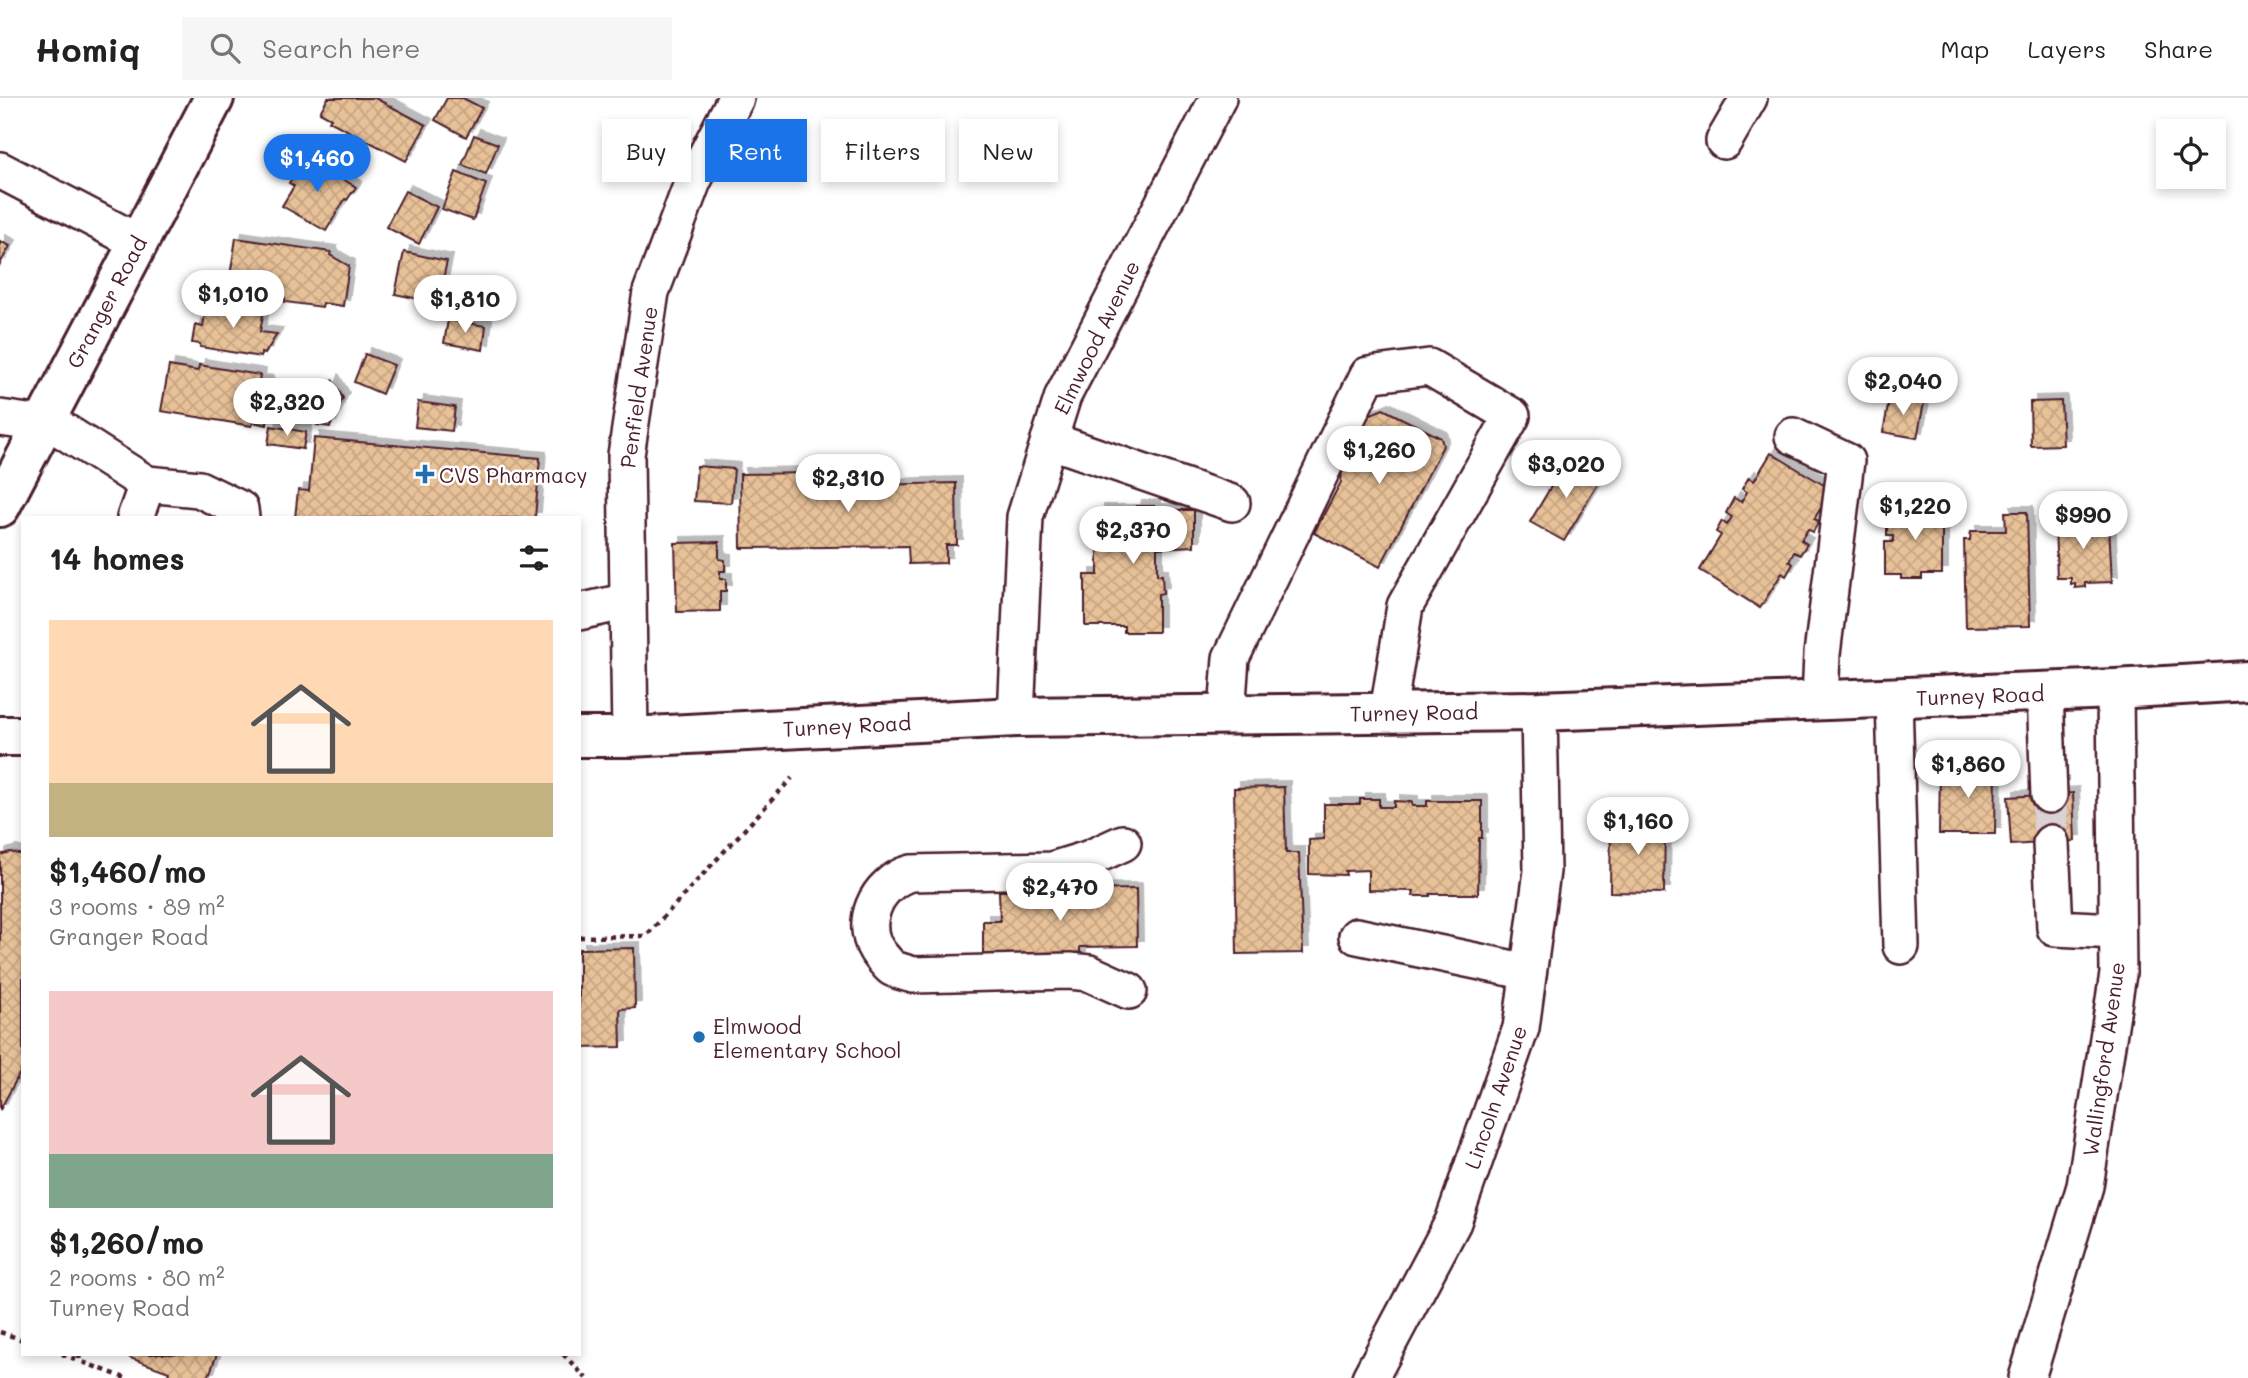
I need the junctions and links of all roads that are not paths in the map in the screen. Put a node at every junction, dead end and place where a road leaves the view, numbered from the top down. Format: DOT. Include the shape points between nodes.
graph roads {
  1 [pos="214,98"];
  2 [pos="736,98"];
  3 [pos="1218,98"];
  4 [pos="1749,98"];
  5 [pos="1724,141"];
  6 [pos="0,170"];
  7 [pos="138,242"];
  8 [pos="0,418"];
  9 [pos="44,421"];
  10 [pos="1793,436"];
  11 [pos="1049,440"];
  12 [pos="148,484"];
  13 [pos="4,490"];
  14 [pos="1232,503"];
  15 [pos="136,516"];
  16 [pos="241,516"];
  17 [pos="628,601"];
  18 [pos="581,612"];
  19 [pos="2248,681"];
  20 [pos="2115,689"];
  21 [pos="2045,692"];
  22 [pos="1894,698"];
  23 [pos="1820,700"];
  24 [pos="1539,711"];
  25 [pos="1388,712"];
  26 [pos="1227,714"];
  27 [pos="1016,717"];
  28 [pos="0,736"];
  29 [pos="21,736"];
  30 [pos="581,737"];
  31 [pos="630,737"];
  32 [pos="2049,795"];
  33 [pos="1123,843"];
  34 [pos="2051,843"];
  35 [pos="2118,931"];
  36 [pos="1357,936"];
  37 [pos="1900,946"];
  38 [pos="1528,972"];
  39 [pos="1129,991"];
  40 [pos="1370,1378"];
  41 [pos="2027,1378"];
  1 -- 7 [label="main road, Granger Road"];
  2 -- 17 [label="street, Penfield Avenue" via="693,181 651,292 626,455"];
  3 -- 11 [label="street, Elmwood Avenue" via="1063,396"];
  4 -- 5 [label="street"];
  6 -- 7 [label="street"];
  7 -- 9 [label="main road, Granger Road"];
  8 -- 9 [label="street"];
  9 -- 12 [label="street"];
  9 -- 13 [label="main road, Granger Road"];
  10 -- 23 [label="street" via="1846,461"];
  11 -- 14 [label="street"];
  11 -- 27 [label="street, Elmwood Avenue" via="1025,517"];
  12 -- 15 [label="street"];
  12 -- 16 [label="street" via="199,489 240,509"];
  17 -- 18 [label="street"];
  17 -- 31 [label="street, Penfield Avenue"];
  19 -- 20 [label="main road, Turney Road"];
  20 -- 21 [label="main road, Turney Road"];
  20 -- 35 [label="street, Wallingford Avenue"];
  21 -- 22 [label="main road, Turney Road"];
  21 -- 32 [label="street"];
  22 -- 23 [label="main road, Turney Road"];
  22 -- 37 [label="street"];
  23 -- 24 [label="main road, Turney Road"];
  24 -- 25 [label="main road, Turney Road"];
  24 -- 38 [label="street, Lincoln Avenue" via="1542,872"];
  25 -- 26 [label="main road, Turney Road"];
  25 -- 26 [label="street" via="1405,606 1512,416 1429,367 1368,375 1231,658"];
  26 -- 27 [label="main road, Turney Road"];
  27 -- 31 [label="main road, Turney Road"];
  28 -- 29 [label="main road"];
  30 -- 31 [label="main road, Turney Road"];
  33 -- 39 [label="street" via="1052,870 900,876 884,890 872,910 869,927 877,951 892,968 913,975 1070,971 1089,973"];
  34 -- 35 [label="street" via="2055,928"];
  35 -- 41 [label="street, Wallingford Avenue" via="2118,974 2085,1186"];
  36 -- 38 [label="street"];
  38 -- 40 [label="street, Lincoln Avenue" via="1521,1028 1453,1222"];
}
